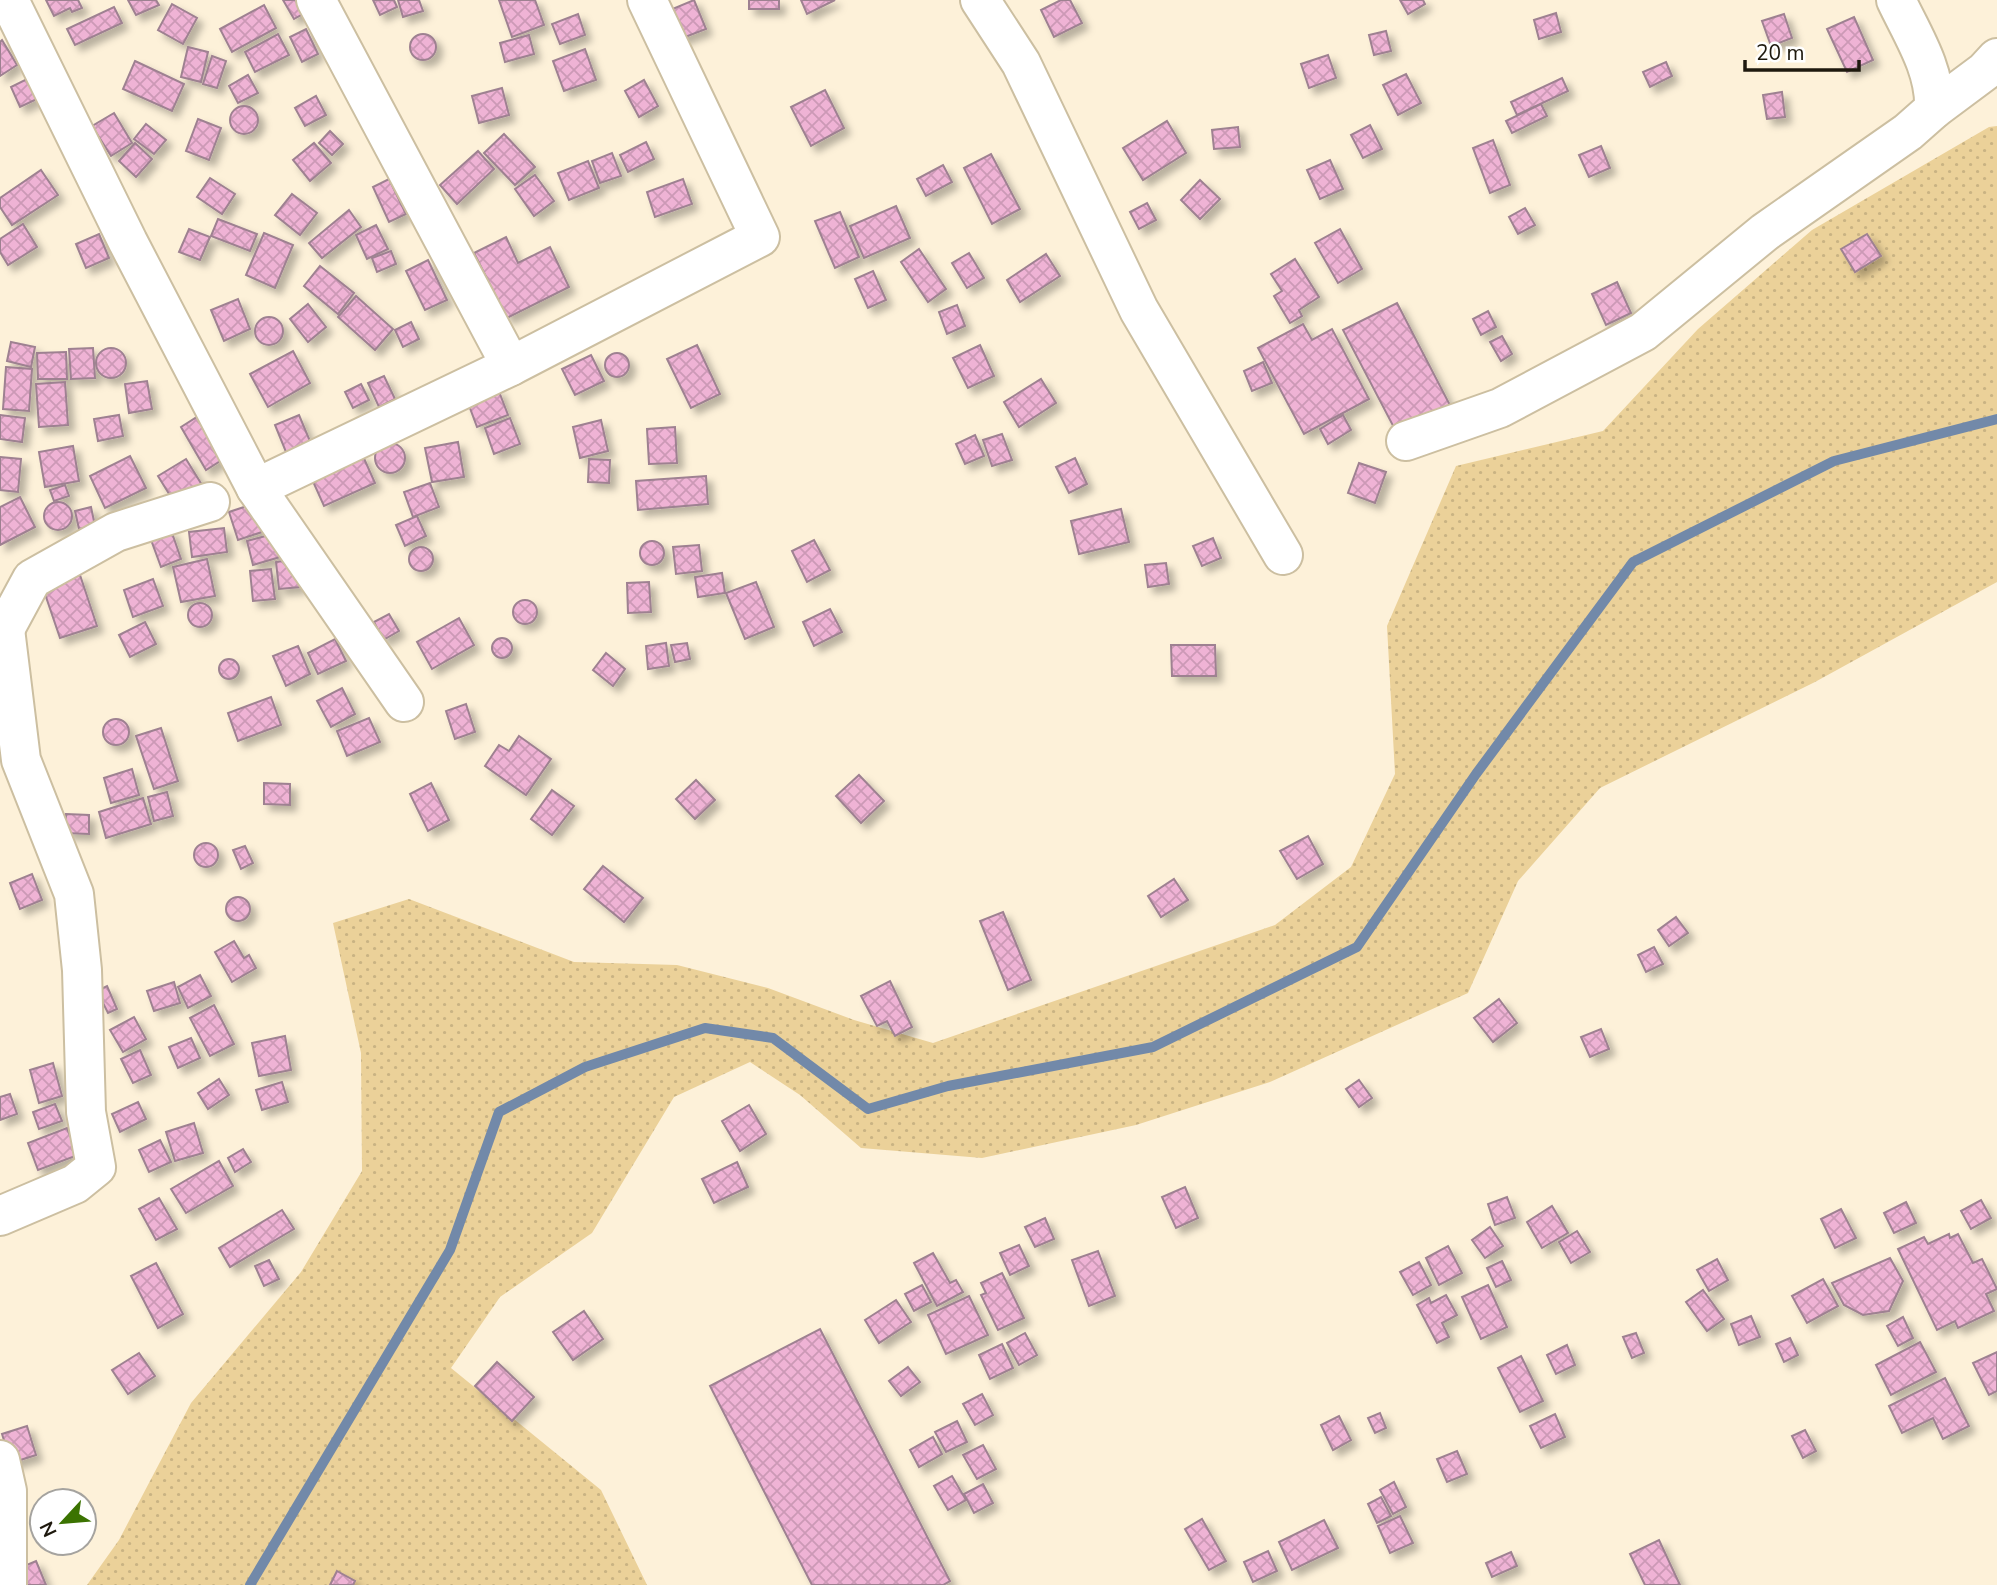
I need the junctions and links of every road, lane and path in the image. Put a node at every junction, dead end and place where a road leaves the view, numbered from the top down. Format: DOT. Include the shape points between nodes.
graph roads {
  1 [pos="9,0"];
  2 [pos="316,0"];
  3 [pos="647,0"];
  4 [pos="980,0"];
  5 [pos="1896,0"];
  6 [pos="1997,58"];
  7 [pos="1934,109"];
  8 [pos="511,366"];
  9 [pos="1406,441"];
  10 [pos="256,488"];
  11 [pos="209,502"];
  12 [pos="1283,555"];
  13 [pos="2,626"];
  14 [pos="404,702"];
  15 [pos="0,1216"];
  16 [pos="0,1460"];
  17 [pos="7,1585"];
  1 -- 10 [label="street"];
  2 -- 8 [label="street"];
  3 -- 8 [label="street" via="760,237"];
  4 -- 12 [label="street" via="1021,63 1139,310"];
  5 -- 7 [label="street" via="1926,64"];
  6 -- 7 [label="street"];
  7 -- 9 [label="street" via="1765,232 1643,332 1500,408"];
  8 -- 10 [label="street"];
  10 -- 14 [label="street"];
  11 -- 13 [label="street" via="116,532 32,579"];
  13 -- 15 [label="street" via="20,760 74,894 82,970 86,1112 96,1167 75,1184"];
  16 -- 17 [label="street" via="7,1491"];
}
